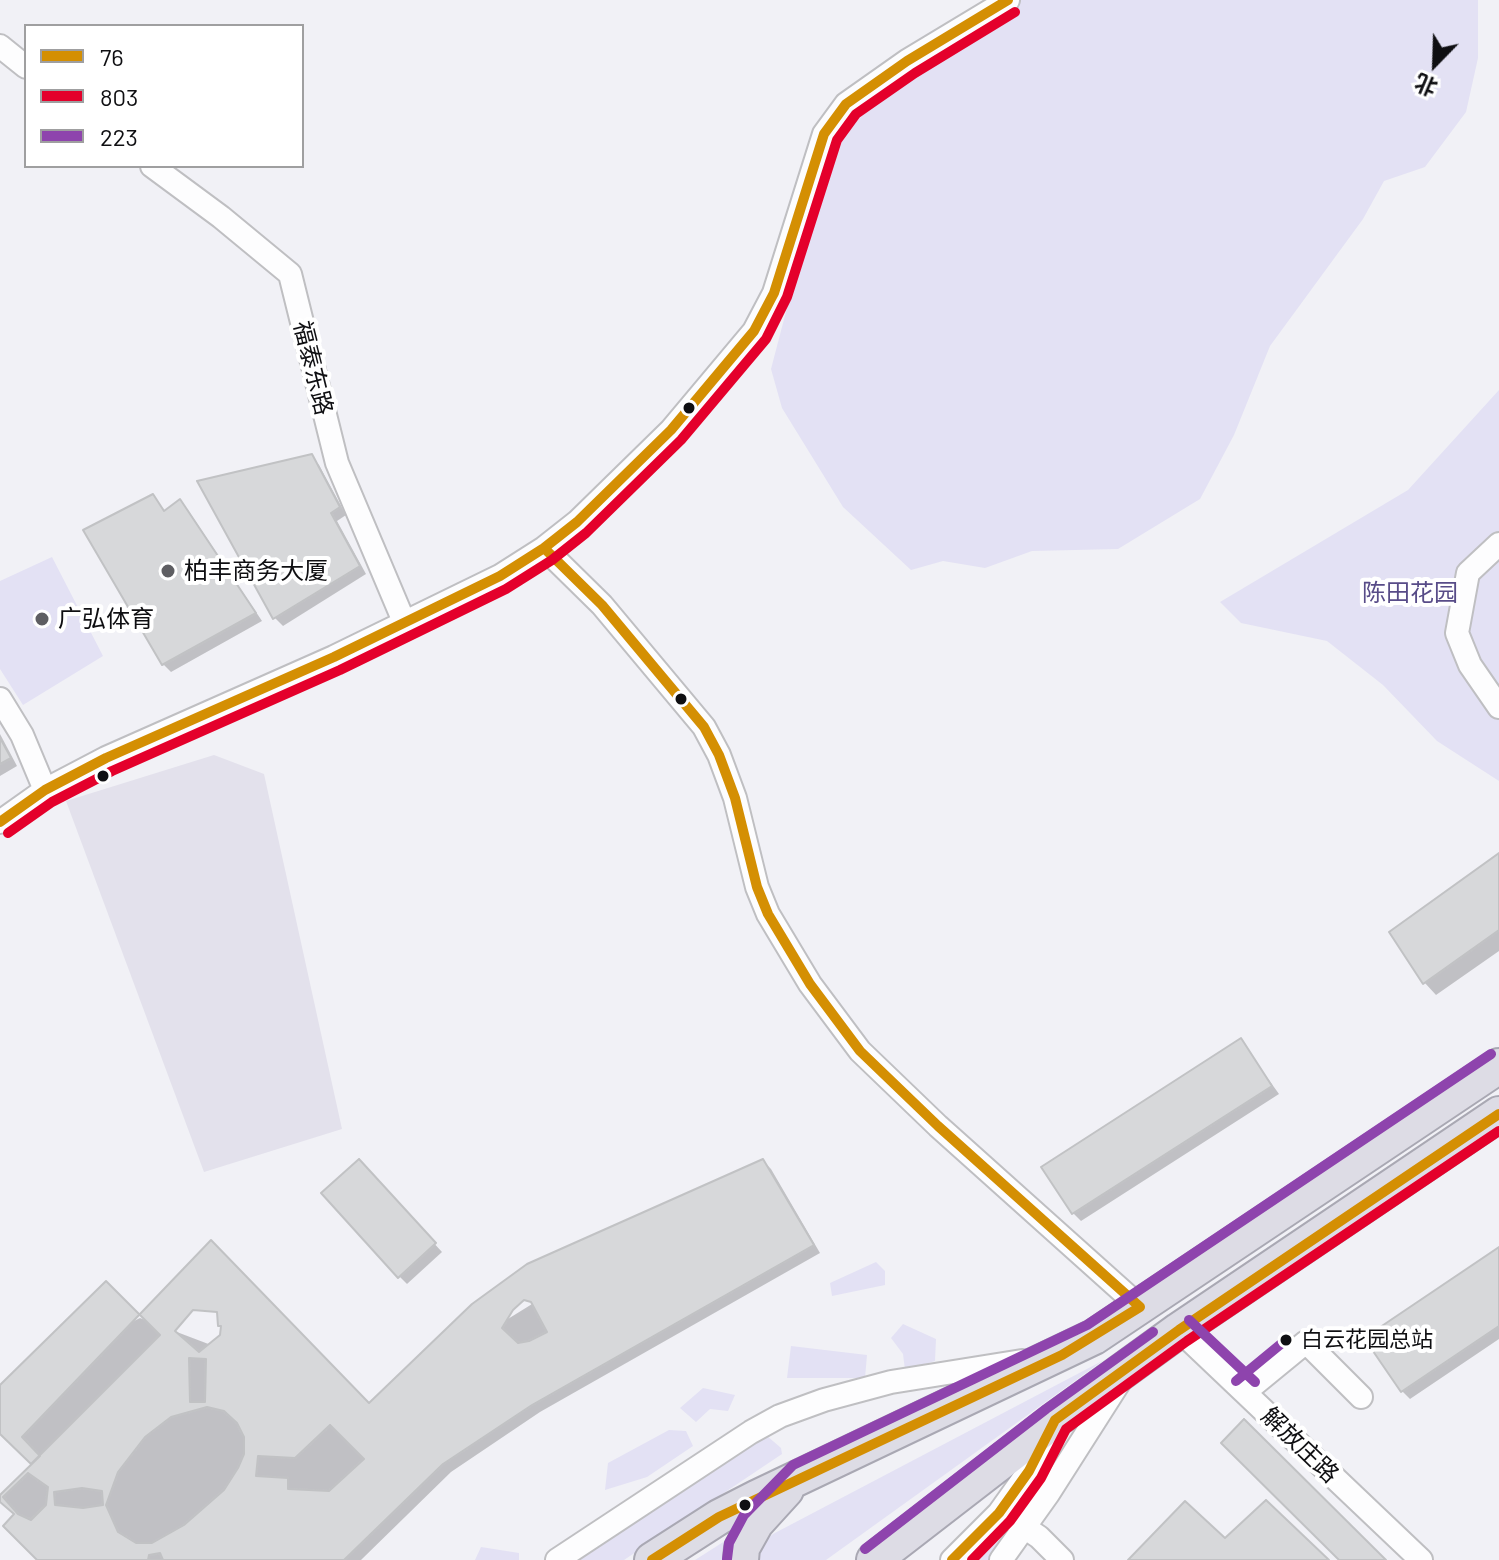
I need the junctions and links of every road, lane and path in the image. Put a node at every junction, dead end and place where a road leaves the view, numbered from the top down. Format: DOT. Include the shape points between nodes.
graph roads {
  1 [pos="1008,0"];
  2 [pos="0,46"];
  3 [pos="24,65"];
  4 [pos="155,168"];
  5 [pos="1499,544"];
  6 [pos="544,548"];
  7 [pos="405,624"];
  8 [pos="0,699"];
  9 [pos="1499,707"];
  10 [pos="45,790"];
  11 [pos="0,822"];
  12 [pos="1499,1066"];
  13 [pos="1499,1114"];
  14 [pos="1140,1307"];
  15 [pos="1179,1330"];
  16 [pos="1062,1355"];
  17 [pos="1128,1368"];
  18 [pos="1245,1392"];
  19 [pos="1361,1397"];
  20 [pos="1055,1420"];
  21 [pos="801,1476"];
  22 [pos="999,1513"];
  23 [pos="1026,1527"];
  24 [pos="557,1560"];
  25 [pos="652,1560"];
  26 [pos="741,1560"];
  27 [pos="874,1560"];
  28 [pos="952,1560"];
  29 [pos="1001,1560"];
  30 [pos="1062,1560"];
  31 [pos="1421,1560"];
  1 -- 6 [label="street" via="846,104 824,134 774,293 754,331 671,430"];
  2 -- 3 [label="street"];
  4 -- 7 [label="street, 福泰东路" via="290,274 337,463"];
  5 -- 9 [label="street" via="1468,573 1457,633 1470,665"];
  6 -- 7 [label="street"];
  6 -- 14 [label="street" via="602,605 704,727 735,798 768,914 810,984 860,1051"];
  7 -- 10 [label="street"];
  8 -- 10 [label="street"];
  10 -- 11 [label="street"];
  12 -- 14 [label="highway"];
  13 -- 15 [label="highway"];
  14 -- 16 [label="highway"];
  15 -- 17 [label="highway"];
  15 -- 18 [label="street, 解放庄路"];
  16 -- 21 [label="highway"];
  16 -- 24 [label="street" via="891,1382 798,1408 751,1432"];
  17 -- 20 [label="highway"];
  17 -- 23 [label="street"];
  18 -- 19 [label="street" via="1306,1342"];
  18 -- 31 [label="street, 解放庄路"];
  20 -- 22 [label="street" via="1029,1471"];
  20 -- 27 [label="highway"];
  21 -- 25 [label="highway" via="719,1517"];
  21 -- 26 [label="highway" via="756,1523"];
  22 -- 23 [label="street"];
  22 -- 28 [label="street"];
  23 -- 29 [label="street"];
  23 -- 30 [label="street"];
}
